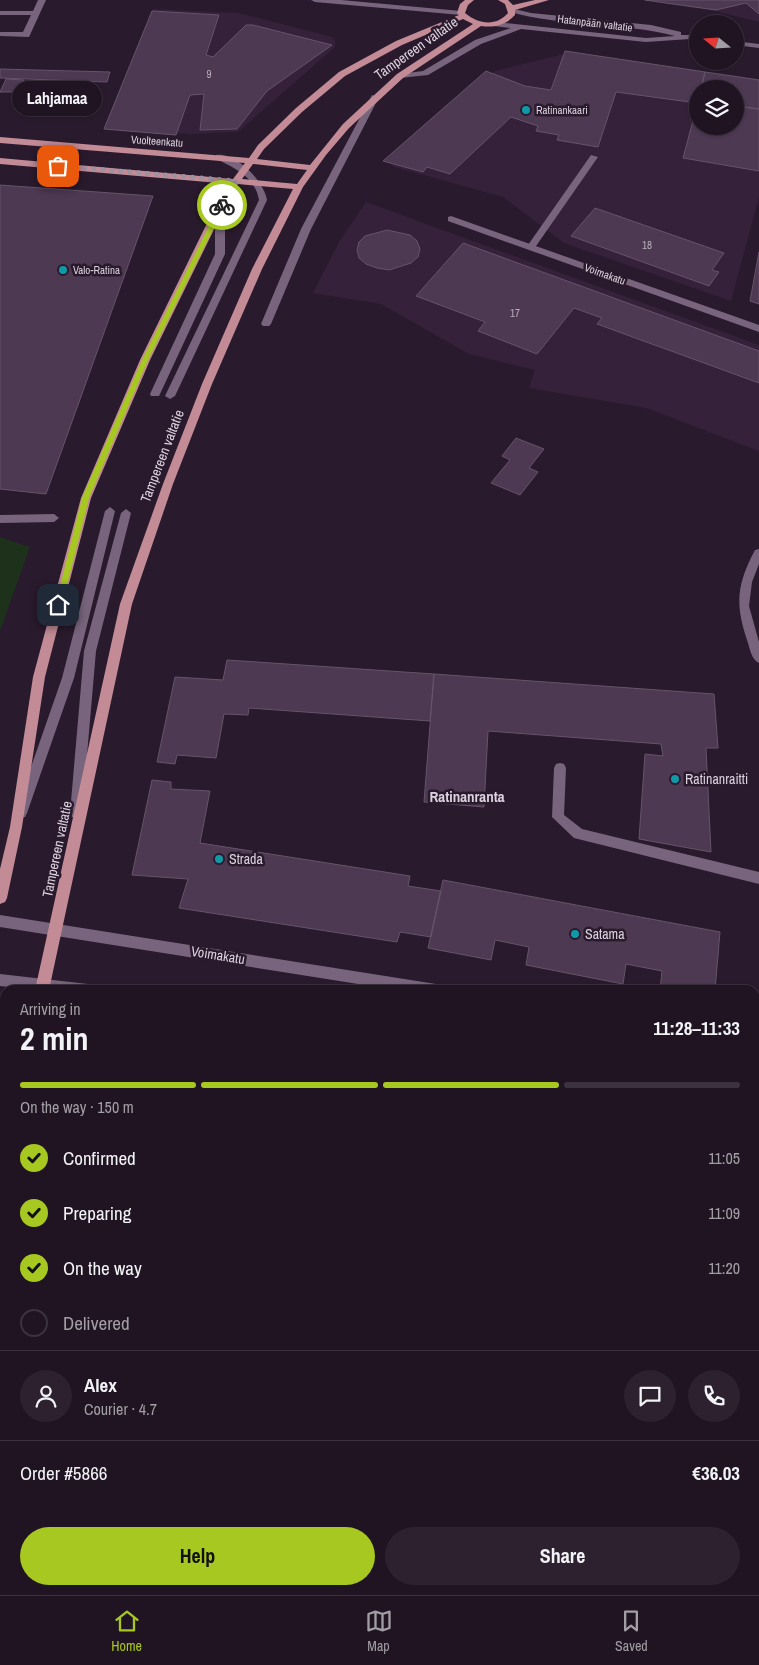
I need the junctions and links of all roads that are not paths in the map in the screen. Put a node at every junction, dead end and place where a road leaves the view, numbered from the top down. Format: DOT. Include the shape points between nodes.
graph roads {
  1 [pos="42,0"];
  2 [pos="315,0"];
  3 [pos="470,0"];
  4 [pos="502,0"];
  5 [pos="545,0"];
  6 [pos="512,9"];
  7 [pos="0,13"];
  8 [pos="36,13"];
  9 [pos="462,14"];
  10 [pos="479,24"];
  11 [pos="497,24"];
  12 [pos="523,26"];
  13 [pos="0,34"];
  14 [pos="689,37"];
  15 [pos="689,38"];
  16 [pos="744,44"];
  17 [pos="759,46"];
  18 [pos="400,76"];
  19 [pos="376,97"];
  20 [pos="0,140"];
  21 [pos="219,157"];
  22 [pos="594,157"];
  23 [pos="251,160"];
  24 [pos="0,161"];
  25 [pos="313,168"];
  26 [pos="244,170"];
  27 [pos="236,181"];
  28 [pos="257,182"];
  29 [pos="300,187"];
  30 [pos="220,207"];
  31 [pos="451,219"];
  32 [pos="531,247"];
  33 [pos="266,324"];
  34 [pos="759,329"];
  35 [pos="155,394"];
  36 [pos="170,396"];
  37 [pos="110,512"];
  38 [pos="126,513"];
  39 [pos="54,518"];
  40 [pos="0,519"];
  41 [pos="759,553"];
  42 [pos="759,658"];
  43 [pos="560,768"];
  44 [pos="16,828"];
  45 [pos="72,856"];
  46 [pos="759,878"];
  47 [pos="0,898"];
  48 [pos="0,921"];
  49 [pos="57,929"];
  50 [pos="0,980"];
  51 [pos="31,985"];
  52 [pos="43,985"];
  53 [pos="384,985"];
  1 -- 8 [label="street"];
  2 -- 9 [label="street"];
  3 -- 9 [label="main road" via="464,4"];
  4 -- 6 [label="main road"];
  5 -- 6 [label="main road"];
  6 -- 11 [label="main road" via="510,17"];
  6 -- 14 [label="street, Hatanpään valtatie" via="530,15 651,27"];
  7 -- 8 [label="street"];
  8 -- 13 [label="street" via="26,35"];
  9 -- 10 [label="main road"];
  9 -- 23 [label="main road, Tampereen valtatie" via="342,74 279,129"];
  10 -- 11 [label="main road"];
  10 -- 18 [label="main road, Tampereen valtatie"];
  11 -- 12 [label="street, Hatanpään valtatie"];
  12 -- 15 [label="street, Hatanpään valtatie" via="646,40"];
  12 -- 18 [label="street" via="478,42 425,73"];
  16 -- 17 [label="street"];
  18 -- 19 [label="main road, Tampereen valtatie"];
  19 -- 25 [label="main road, Tampereen valtatie" via="346,126"];
  19 -- 33 [label="street" via="306,229"];
  20 -- 21 [label="main road, Vuolteenkatu"];
  21 -- 23 [label="main road, Vuolteenkatu"];
  21 -- 26 [label="street"];
  22 -- 32 [label="street"];
  23 -- 25 [label="main road, Vuolteenkatu"];
  23 -- 26 [label="main road, Tampereen valtatie"];
  24 -- 27 [label="main road"];
  25 -- 29 [label="main road, Tampereen valtatie"];
  26 -- 27 [label="main road, Tampereen valtatie"];
  26 -- 28 [label="street"];
  27 -- 28 [label="main road"];
  27 -- 30 [label="main road, Tampereen valtatie"];
  28 -- 29 [label="main road"];
  28 -- 36 [label="street" via="263,191 263,200"];
  29 -- 45 [label="main road, Tampereen valtatie" via="257,269 207,384 126,604"];
  30 -- 35 [label="street" via="220,254"];
  30 -- 44 [label="main road, Tampereen valtatie" via="145,360 86,498 39,677"];
  31 -- 32 [label="street, Voimakatu"];
  32 -- 34 [label="street, Voimakatu"];
  37 -- 44 [label="street" via="68,678"];
  38 -- 45 [label="street" via="90,651"];
  39 -- 40 [label="street"];
  41 -- 42 [label="street" via="748,573 742,598 746,625"];
  43 -- 46 [label="street" via="558,817 578,834"];
  44 -- 47 [label="main road, Tampereen valtatie"];
  45 -- 49 [label="main road, Tampereen valtatie"];
  48 -- 49 [label="street, Voimakatu"];
  49 -- 52 [label="main road, Tampereen valtatie"];
  49 -- 53 [label="street, Voimakatu"];
  50 -- 51 [label="street"];
}
